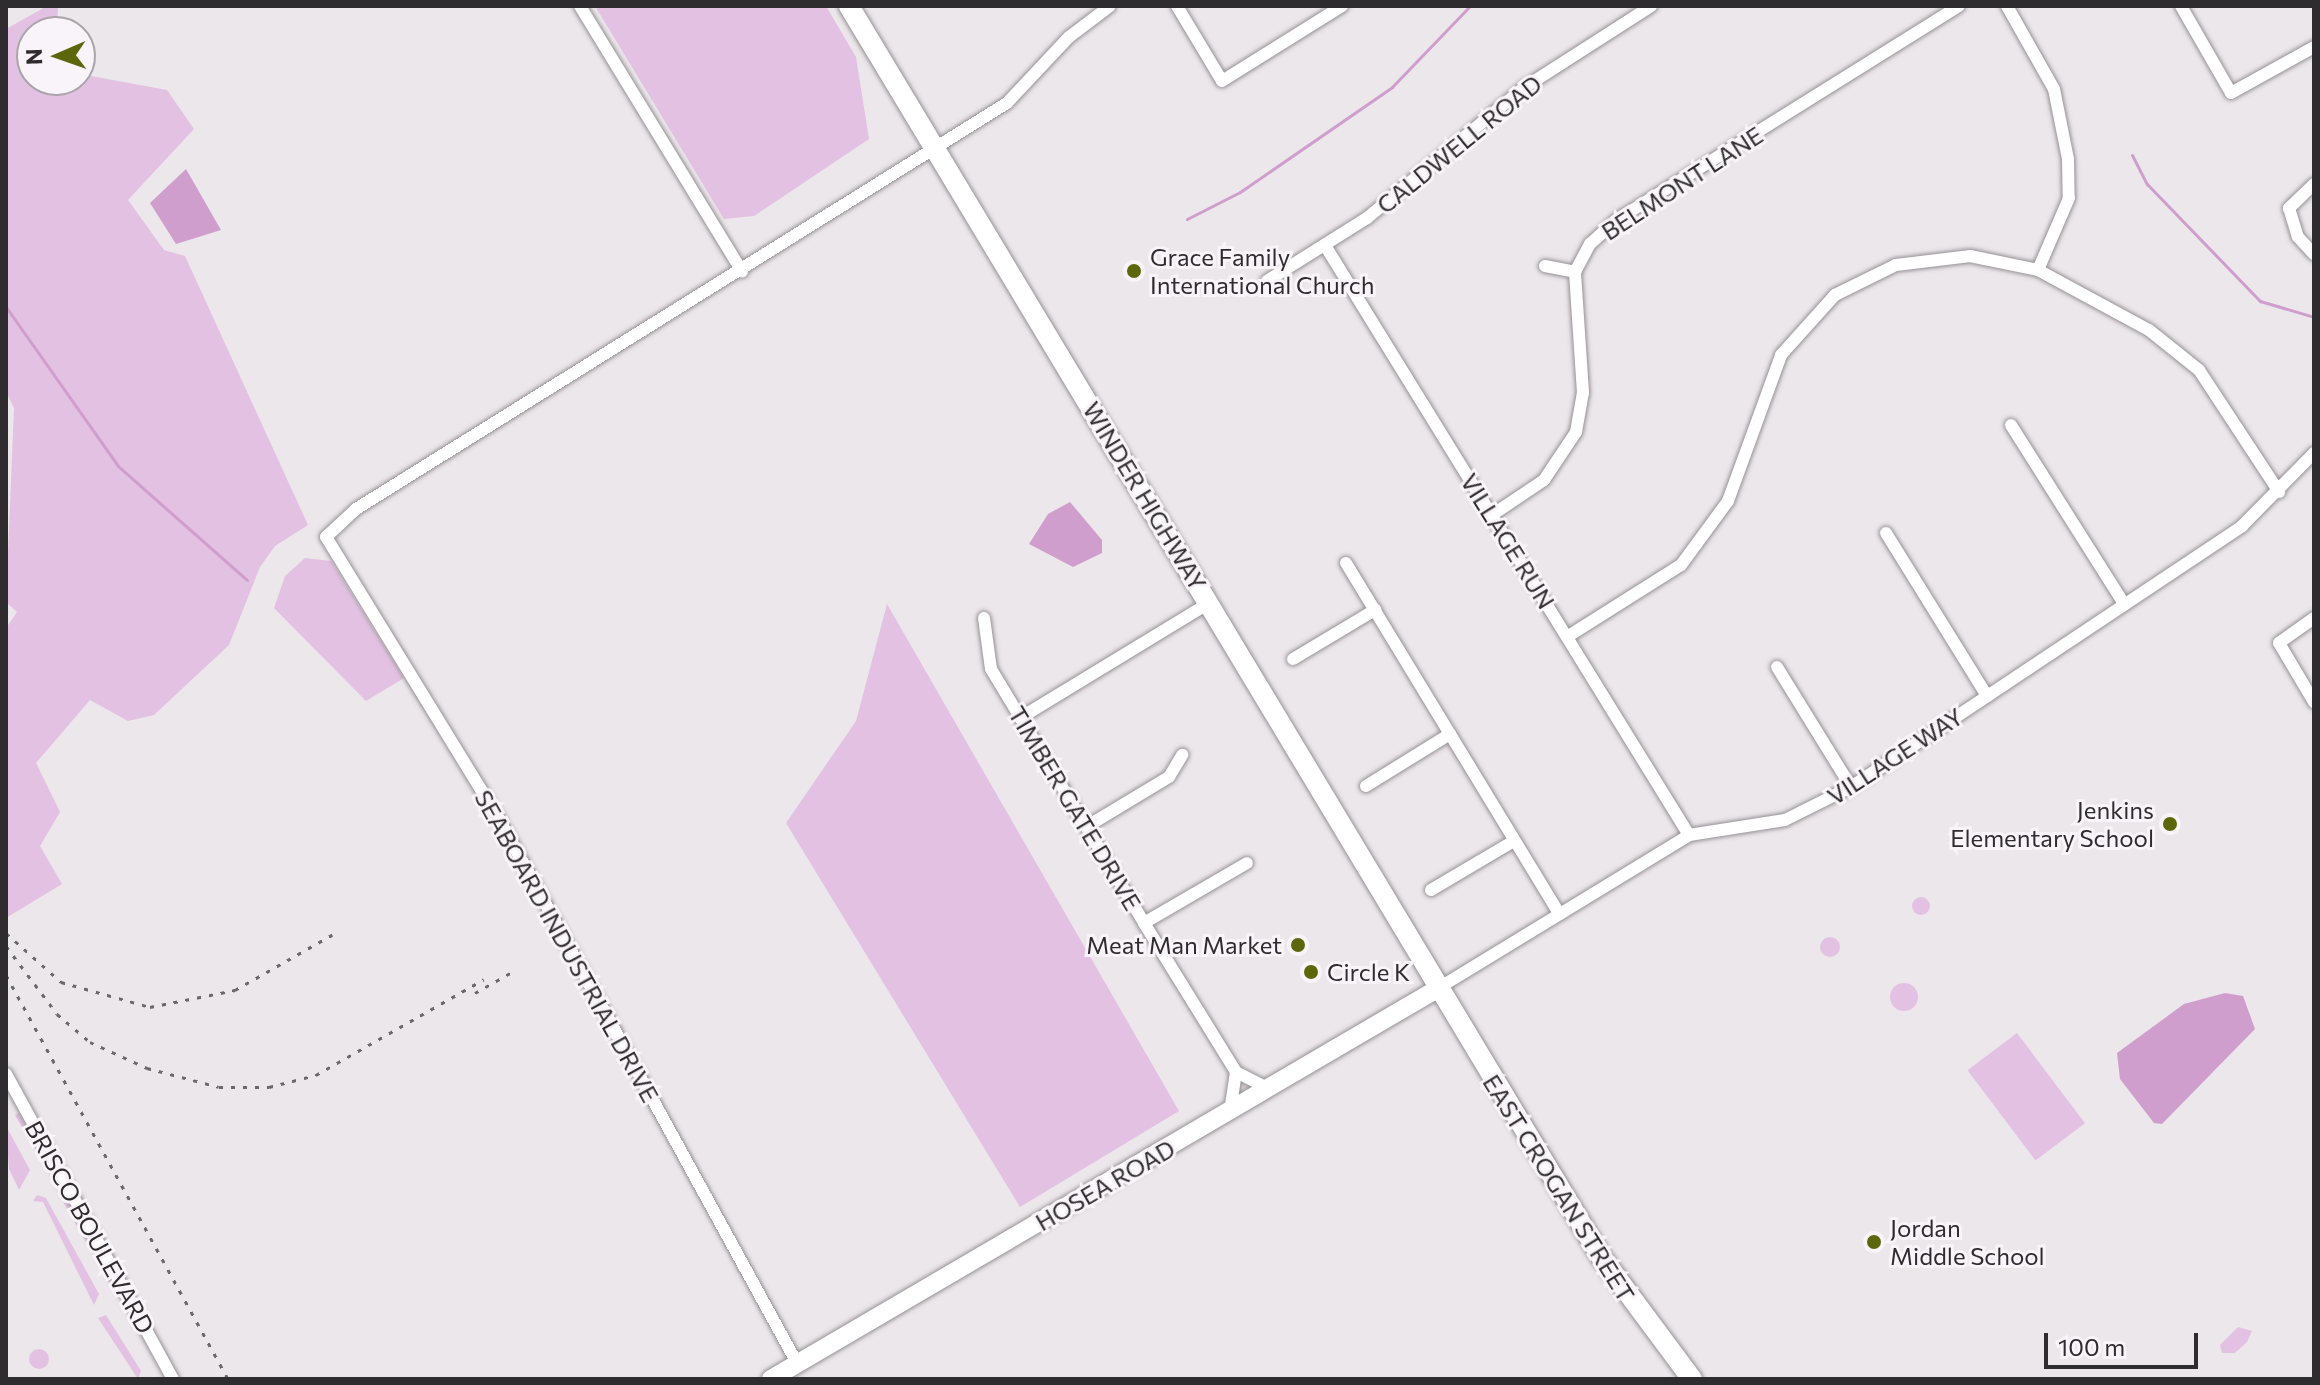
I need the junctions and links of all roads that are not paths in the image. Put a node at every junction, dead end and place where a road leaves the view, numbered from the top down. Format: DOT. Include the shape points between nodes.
graph roads {
  1 [pos="580,6"];
  2 [pos="849,6"];
  3 [pos="1110,6"];
  4 [pos="1177,6"];
  5 [pos="1342,6"];
  6 [pos="1651,6"];
  7 [pos="1959,6"];
  8 [pos="2007,6"];
  9 [pos="2181,6"];
  10 [pos="2314,47"];
  11 [pos="936,150"];
  12 [pos="2314,184"];
  13 [pos="1326,247"];
  14 [pos="2314,254"];
  15 [pos="1545,266"];
  16 [pos="2038,270"];
  17 [pos="742,271"];
  18 [pos="1575,272"];
  19 [pos="1267,281"];
  20 [pos="2011,425"];
  21 [pos="2314,453"];
  22 [pos="2279,492"];
  23 [pos="1492,515"];
  24 [pos="1886,533"];
  25 [pos="1346,563"];
  26 [pos="1209,603"];
  27 [pos="2124,604"];
  28 [pos="1375,610"];
  29 [pos="984,618"];
  30 [pos="2314,618"];
  31 [pos="1567,637"];
  32 [pos="1293,659"];
  33 [pos="1777,667"];
  34 [pos="1987,696"];
  35 [pos="2314,702"];
  36 [pos="1020,718"];
  37 [pos="1450,734"];
  38 [pos="1182,755"];
  39 [pos="1366,786"];
  40 [pos="1851,787"];
  41 [pos="1086,827"];
  42 [pos="1689,835"];
  43 [pos="1514,841"];
  44 [pos="1247,863"];
  45 [pos="1431,890"];
  46 [pos="1559,914"];
  47 [pos="1144,923"];
  48 [pos="1437,989"];
  49 [pos="1236,1072"];
  50 [pos="6,1074"];
  51 [pos="1270,1089"];
  52 [pos="1230,1112"];
  53 [pos="797,1363"];
  54 [pos="173,1379"];
  55 [pos="771,1379"];
  56 [pos="1692,1379"];
  1 -- 17 [label="street"];
  2 -- 11 [label="main road, WINDER HIGHWAY"];
  3 -- 11 [label="street" via="1069,37 1007,103"];
  4 -- 5 [label="street" via="1222,81"];
  6 -- 13 [label="street, CALDWELL ROAD" via="1525,87"];
  7 -- 18 [label="street, BELMONT LANE" via="1618,219 1590,244"];
  8 -- 16 [label="street" via="2054,89 2068,159 2069,198"];
  9 -- 10 [label="street" via="2231,93"];
  11 -- 17 [label="street"];
  11 -- 26 [label="main road, WINDER HIGHWAY"];
  12 -- 14 [label="street" via="2289,208 2298,237"];
  13 -- 19 [label="street, CALDWELL ROAD"];
  13 -- 23 [label="street, VILLAGE RUN"];
  15 -- 18 [label="street"];
  16 -- 22 [label="street" via="2149,330 2199,370"];
  16 -- 31 [label="street" via="1970,256 1932,259 1896,265 1835,295 1781,355 1728,501 1704,539 1658,582"];
  17 -- 53 [label="street, SEABOARD INDUSTRIAL DRIVE" via="356,509 326,537 499,819"];
  18 -- 23 [label="street" via="1583,393 1576,432 1544,480"];
  20 -- 27 [label="street"];
  21 -- 22 [label="street, VILLAGE WAY"];
  22 -- 27 [label="street, VILLAGE WAY"];
  23 -- 31 [label="street, VILLAGE RUN"];
  24 -- 34 [label="street"];
  25 -- 28 [label="street"];
  26 -- 36 [label="street"];
  26 -- 48 [label="main road, WINDER HIGHWAY"];
  27 -- 34 [label="street, VILLAGE WAY"];
  28 -- 32 [label="street"];
  28 -- 37 [label="street"];
  29 -- 36 [label="street, TIMBER GATE DRIVE" via="991,669"];
  30 -- 35 [label="street" via="2279,643"];
  31 -- 42 [label="street, VILLAGE RUN"];
  33 -- 40 [label="street"];
  34 -- 40 [label="street, VILLAGE WAY"];
  36 -- 41 [label="street, TIMBER GATE DRIVE"];
  37 -- 39 [label="street"];
  37 -- 43 [label="street"];
  38 -- 41 [label="street" via="1169,777"];
  40 -- 42 [label="street, VILLAGE WAY" via="1785,820"];
  41 -- 47 [label="street, TIMBER GATE DRIVE"];
  42 -- 46 [label="street, VILLAGE WAY"];
  43 -- 45 [label="street"];
  43 -- 46 [label="street"];
  44 -- 47 [label="street"];
  46 -- 48 [label="street, VILLAGE WAY"];
  47 -- 49 [label="street, TIMBER GATE DRIVE"];
  48 -- 51 [label="street, HOSEA ROAD"];
  48 -- 56 [label="main road, EAST CROGAN STREET" via="1642,1322"];
  49 -- 51 [label="street"];
  49 -- 52 [label="street"];
  50 -- 54 [label="street, BRISCO BOULEVARD"];
  51 -- 52 [label="street, HOSEA ROAD"];
  52 -- 53 [label="street, HOSEA ROAD"];
  53 -- 55 [label="street, HOSEA ROAD"];
}
